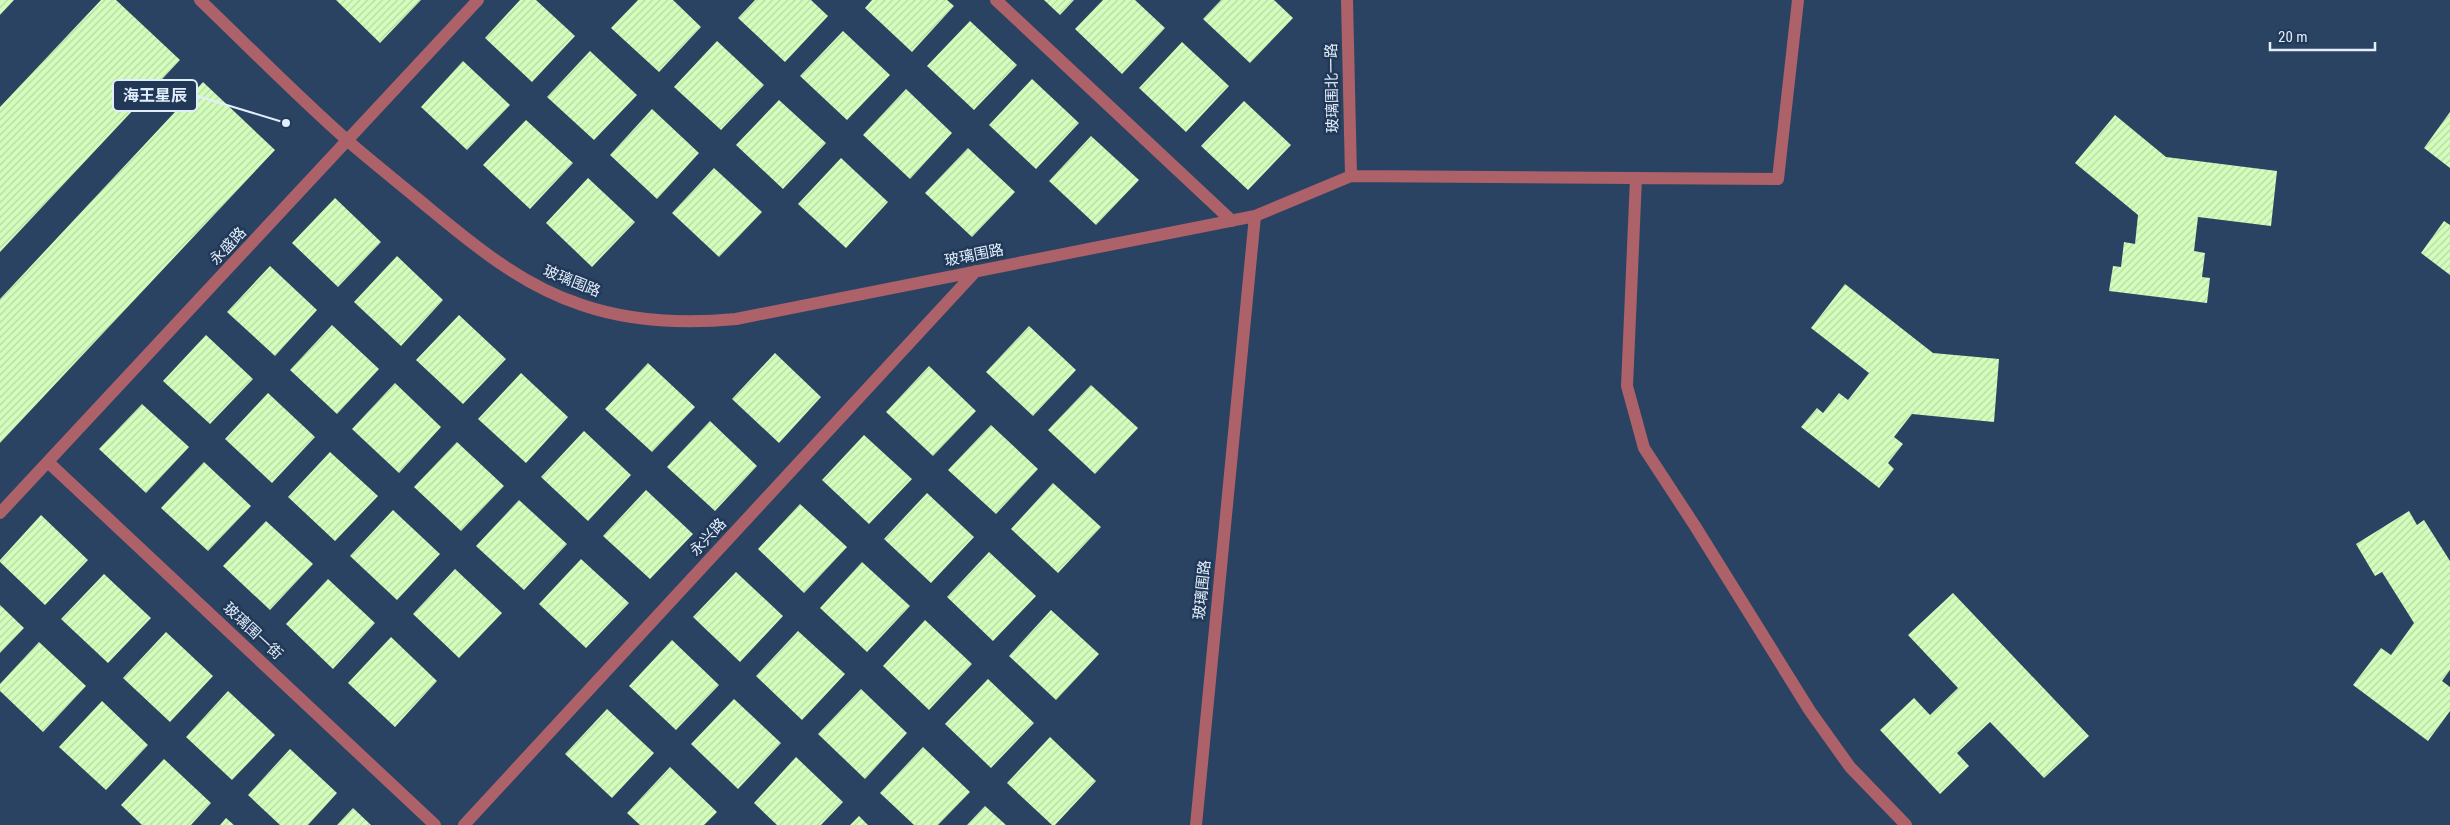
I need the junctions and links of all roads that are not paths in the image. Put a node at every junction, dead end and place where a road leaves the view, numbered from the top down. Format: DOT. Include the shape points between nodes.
graph roads {
  1 [pos="200,0"];
  2 [pos="478,0"];
  3 [pos="996,0"];
  4 [pos="1347,0"];
  5 [pos="1798,0"];
  6 [pos="348,141"];
  7 [pos="1351,176"];
  8 [pos="1636,178"];
  9 [pos="1255,216"];
  10 [pos="1232,221"];
  11 [pos="976,271"];
  12 [pos="48,462"];
  13 [pos="0,513"];
  14 [pos="436,825"];
  15 [pos="464,825"];
  16 [pos="1196,825"];
  17 [pos="1906,825"];
  1 -- 6 [label="street, 玻璃围路"];
  2 -- 6 [label="street, 永盛路"];
  3 -- 10 [label="street"];
  4 -- 7 [label="street, 玻璃围北一路"];
  5 -- 8 [label="street" via="1778,179"];
  6 -- 11 [label="street, 玻璃围路" via="512,273 564,298 620,316 687,322 736,319"];
  6 -- 12 [label="street, 永盛路"];
  7 -- 8 [label="street"];
  7 -- 9 [label="street"];
  8 -- 17 [label="street" via="1627,386 1644,448 1810,711 1850,767"];
  9 -- 10 [label="street, 玻璃围路"];
  9 -- 16 [label="street, 玻璃围路"];
  10 -- 11 [label="street, 玻璃围路"];
  11 -- 15 [label="street, 永兴路"];
  12 -- 13 [label="street, 永盛路"];
  12 -- 14 [label="street, 玻璃围一街"];
}
